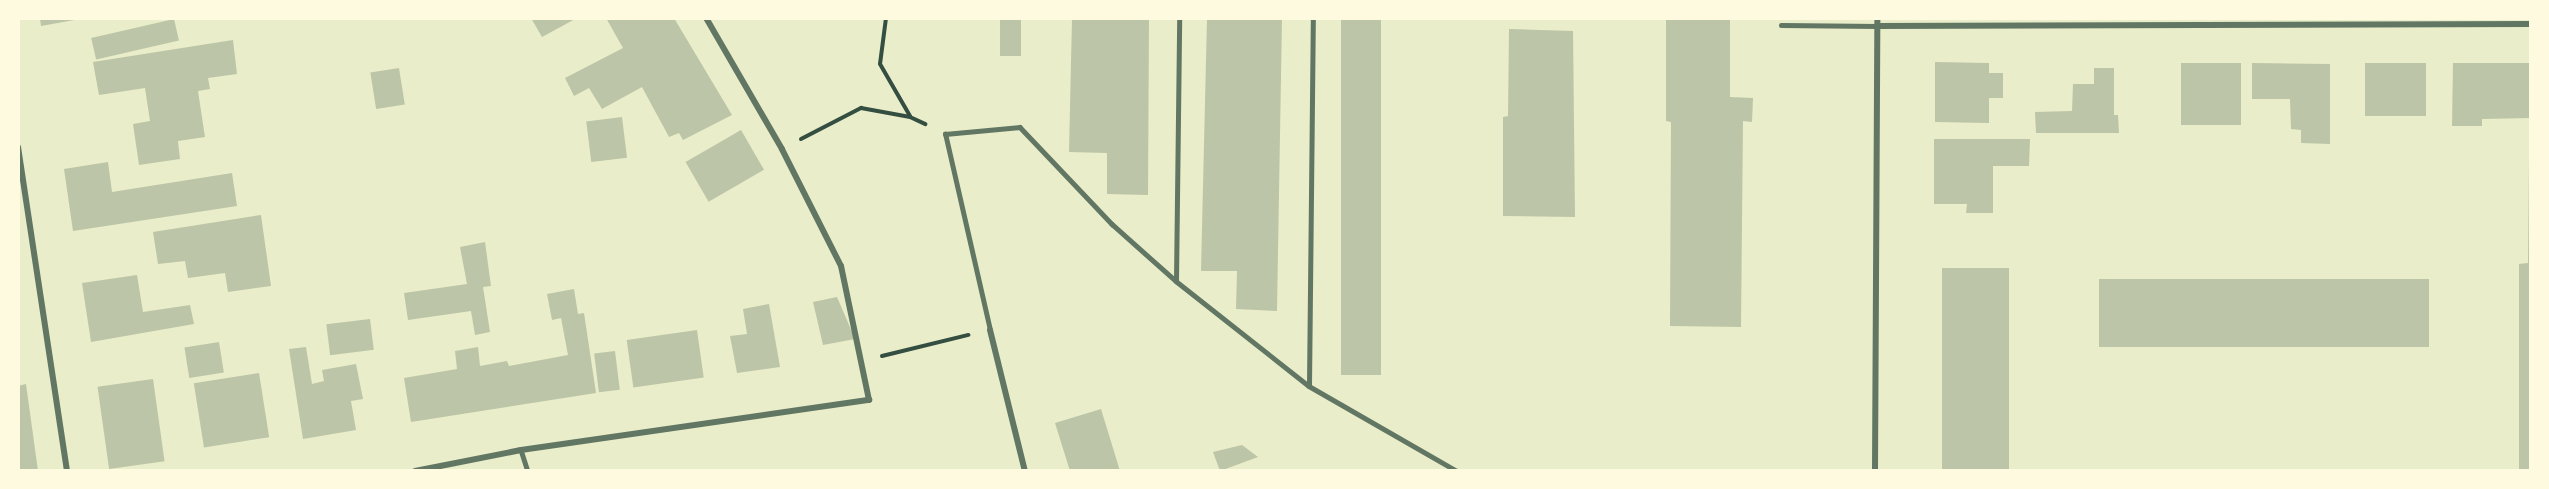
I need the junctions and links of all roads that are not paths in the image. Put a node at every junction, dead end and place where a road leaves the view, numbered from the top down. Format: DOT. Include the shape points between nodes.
graph roads {
  1 [pos="706,18"];
  2 [pos="1179,18"];
  3 [pos="1313,18"];
  4 [pos="1877,18"];
  5 [pos="2531,24"];
  6 [pos="1782,25"];
  7 [pos="1877,26"];
  8 [pos="18,147"];
  9 [pos="1176,281"];
  10 [pos="990,330"];
  11 [pos="1309,386"];
  12 [pos="520,450"];
  13 [pos="67,471"];
  14 [pos="415,471"];
  15 [pos="528,471"];
  16 [pos="1025,471"];
  17 [pos="1457,471"];
  18 [pos="1875,471"];
  1 -- 12 [label="street" via="782,149 841,266 869,400"];
  2 -- 9 [label="lane"];
  3 -- 11 [label="lane"];
  4 -- 7 [label="street"];
  5 -- 7 [label="street"];
  6 -- 7 [label="lane"];
  7 -- 18 [label="street"];
  8 -- 13 [label="street"];
  9 -- 10 [label="lane" via="1112,224 1020,127 945,134"];
  9 -- 11 [label="lane"];
  10 -- 16 [label="street"];
  11 -- 17 [label="lane"];
  12 -- 14 [label="street"];
  12 -- 15 [label="lane"];
}
